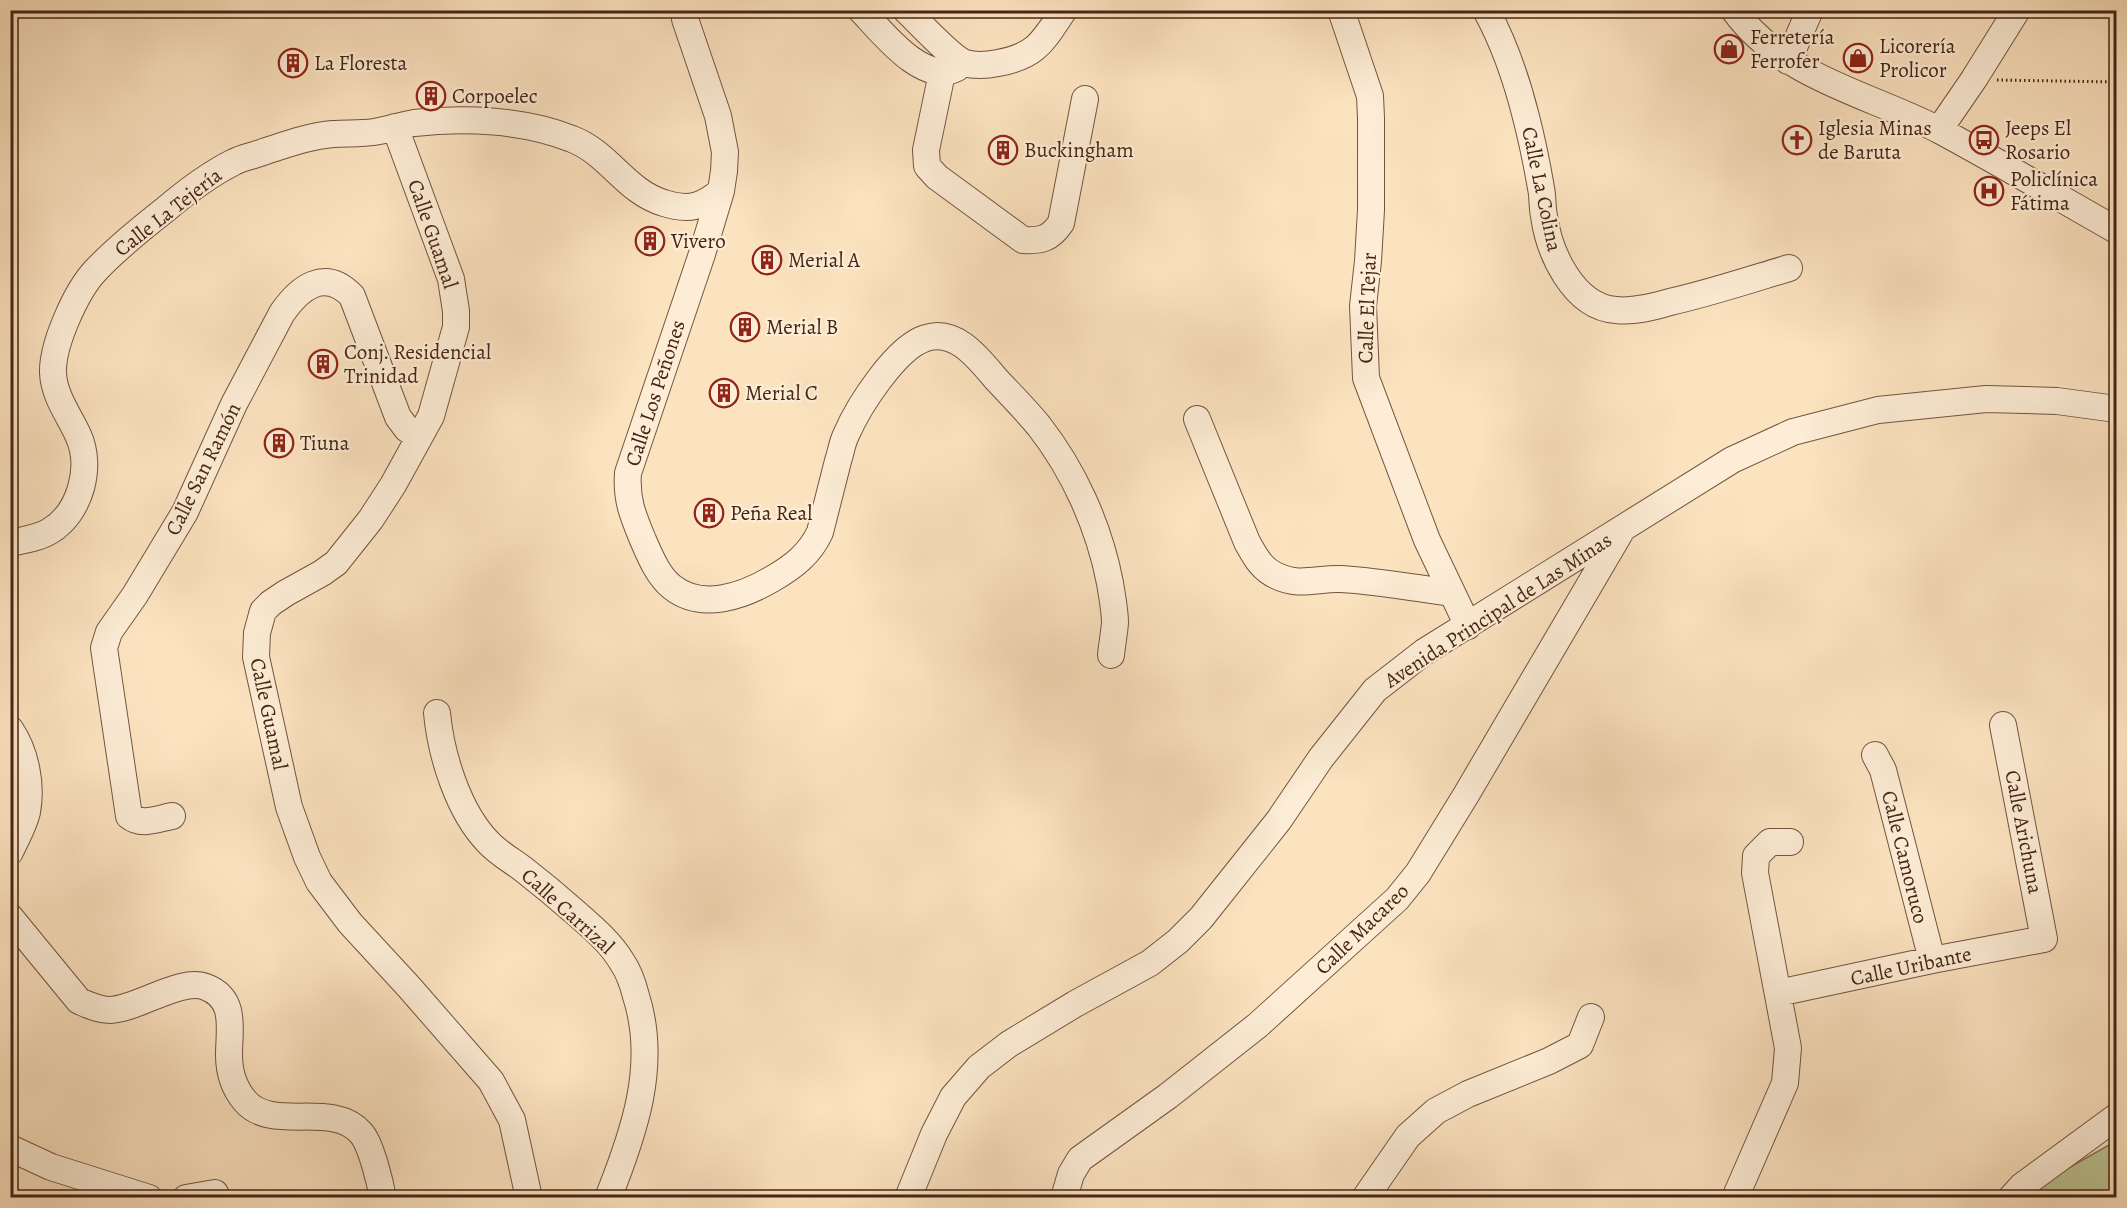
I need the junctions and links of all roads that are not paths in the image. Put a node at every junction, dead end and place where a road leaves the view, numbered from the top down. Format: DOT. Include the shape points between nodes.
graph roads {
  1 [pos="685,10"];
  2 [pos="861,10"];
  3 [pos="906,10"];
  4 [pos="1064,10"];
  5 [pos="1341,10"];
  6 [pos="1486,10"];
  7 [pos="1734,10"];
  8 [pos="1810,10"];
  9 [pos="2017,10"];
  10 [pos="1788,61"];
  11 [pos="953,68"];
  12 [pos="1085,99"];
  13 [pos="395,128"];
  14 [pos="1939,130"];
  15 [pos="721,191"];
  16 [pos="2116,230"];
  17 [pos="1789,268"];
  18 [pos="2116,409"];
  19 [pos="1197,419"];
  20 [pos="419,436"];
  21 [pos="1622,530"];
  22 [pos="10,543"];
  23 [pos="1452,592"];
  24 [pos="1468,626"];
  25 [pos="1111,655"];
  26 [pos="437,713"];
  27 [pos="2002,725"];
  28 [pos="10,729"];
  29 [pos="1875,755"];
  30 [pos="172,816"];
  31 [pos="1790,842"];
  32 [pos="10,852"];
  33 [pos="10,917"];
  34 [pos="2044,939"];
  35 [pos="1932,960"];
  36 [pos="1778,993"];
  37 [pos="1592,1017"];
  38 [pos="2116,1117"];
  39 [pos="10,1148"];
  40 [pos="216,1193"];
  41 [pos="149,1197"];
  42 [pos="186,1197"];
  43 [pos="383,1197"];
  44 [pos="529,1197"];
  45 [pos="608,1197"];
  46 [pos="908,1197"];
  47 [pos="1064,1197"];
  48 [pos="1365,1197"];
  49 [pos="1735,1197"];
  50 [pos="2011,1197"];
  1 -- 15 [label="street, Calle Los Peñones" via="718,116 725,152"];
  2 -- 11 [label="street" via="917,63 933,71"];
  3 -- 11 [label="street" via="942,45"];
  4 -- 11 [label="street" via="1039,46 1018,59"];
  5 -- 23 [label="street, Calle El Tejar" via="1370,96 1371,186 1364,306 1366,378 1427,540"];
  6 -- 17 [label="street, Calle La Colina" via="1524,109 1548,234 1560,268 1582,295 1614,310 1638,310"];
  7 -- 10 [label="street" via="1754,36"];
  8 -- 10 [label="street"];
  9 -- 14 [label="street"];
  10 -- 14 [label="street"];
  11 -- 12 [label="street" via="926,150 927,166 936,177 1023,240 1041,241 1054,234 1060,223"];
  13 -- 15 [label="street, Calle La Tejería" via="446,121 504,122 574,139 594,150 632,186 660,202 696,207"];
  13 -- 20 [label="street, Calle Guamal" via="451,279 456,311 456,327 431,416"];
  13 -- 22 [label="street, Calle La Tejería" via="331,134 235,161 166,209 94,272 61,330 53,372 56,392 80,437 84,476 79,495 62,522 49,532"];
  14 -- 16 [label="street"];
  15 -- 25 [label="street, Calle Los Peñones" via="628,473 630,507 663,578 688,597 737,596 803,558 820,532 846,435 874,388 894,360 914,343 947,337 981,360 1023,407 1083,498 1104,556 1114,603"];
  18 -- 21 [label="street, Avenida Principal de Las Minas" via="2057,401 1986,399 1878,410 1767,443 1732,460"];
  19 -- 23 [label="street" via="1247,542 1266,570 1295,582 1341,579"];
  20 -- 30 [label="street, Calle San Ramón" via="398,417 352,296 343,286 332,282 308,286 282,313 234,404 185,512 109,632 104,648 129,816 142,822"];
  20 -- 44 [label="street, Calle Guamal" via="393,486 348,550 329,568 263,611 256,657 289,807 319,882 350,923 491,1081 512,1120"];
  21 -- 24 [label="street, Avenida Principal de Las Minas"];
  21 -- 47 [label="street, Calle Macareo" via="1466,795 1418,873 1397,899 1258,1025 1080,1159"];
  23 -- 24 [label="street, Calle El Tejar"];
  24 -- 46 [label="street, Avenida Principal de Las Minas" via="1424,652 1374,690 1279,820 1178,941 1150,963 1009,1044 979,1067 953,1097"];
  26 -- 45 [label="street, Calle Carrizal" via="439,738 451,774 477,830 613,950 636,993 644,1028 645,1069 638,1114"];
  27 -- 34 [label="street, Calle Arichuna"];
  28 -- 32 [label="street" via="19,742 28,783 27,812"];
  29 -- 35 [label="street, Calle Camoruco" via="1883,770"];
  31 -- 36 [label="street" via="1770,842 1756,856 1755,873"];
  33 -- 43 [label="street" via="79,1001 93,1007 122,1008 182,987 203,986 217,992 226,1004 231,1022 231,1072 247,1103 259,1112 322,1117 362,1133 378,1172"];
  34 -- 35 [label="street, Calle Uribante"];
  35 -- 36 [label="street, Calle Uribante"];
  36 -- 49 [label="street" via="1788,1048 1785,1083"];
  37 -- 48 [label="street" via="1580,1045 1436,1112 1408,1136"];
  38 -- 50 [label="street"];
  39 -- 41 [label="street" via="51,1167"];
  40 -- 42 [label="street"];
}
